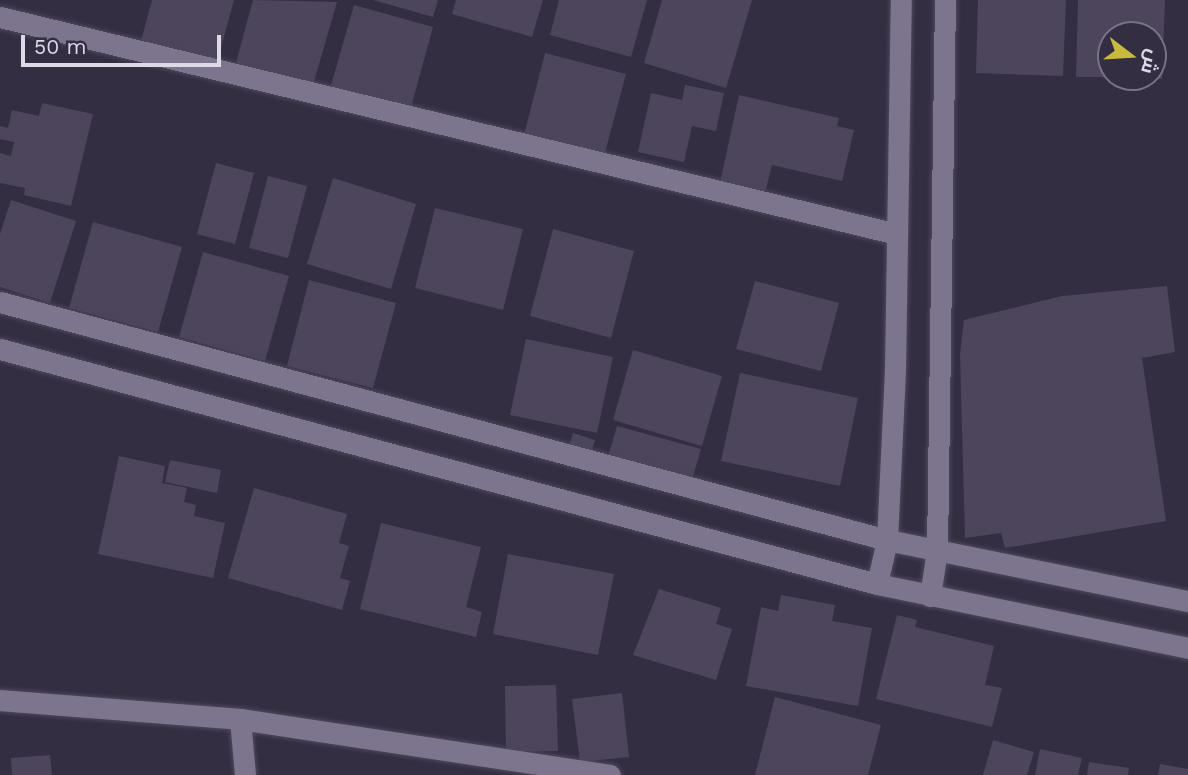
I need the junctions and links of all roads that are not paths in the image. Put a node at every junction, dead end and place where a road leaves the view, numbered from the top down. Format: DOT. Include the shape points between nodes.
graph roads {
  1 [pos="901,0"];
  2 [pos="945,0"];
  3 [pos="0,17"];
  4 [pos="897,234"];
  5 [pos="0,302"];
  6 [pos="0,349"];
  7 [pos="887,540"];
  8 [pos="937,550"];
  9 [pos="877,584"];
  10 [pos="930,596"];
  11 [pos="1188,601"];
  12 [pos="1188,648"];
  13 [pos="0,700"];
  14 [pos="240,719"];
  15 [pos="527,769"];
  16 [pos="245,775"];
  17 [pos="610,775"];
  1 -- 4 [label="street"];
  2 -- 8 [label="street"];
  3 -- 4 [label="street"];
  4 -- 7 [label="street"];
  5 -- 7 [label="street"];
  6 -- 9 [label="street"];
  7 -- 8 [label="street"];
  7 -- 9 [label="street"];
  8 -- 10 [label="street"];
  8 -- 11 [label="street"];
  9 -- 10 [label="street"];
  10 -- 12 [label="street"];
  13 -- 14 [label="street"];
  14 -- 15 [label="street"];
  14 -- 16 [label="street"];
  15 -- 17 [label="street"];
}
